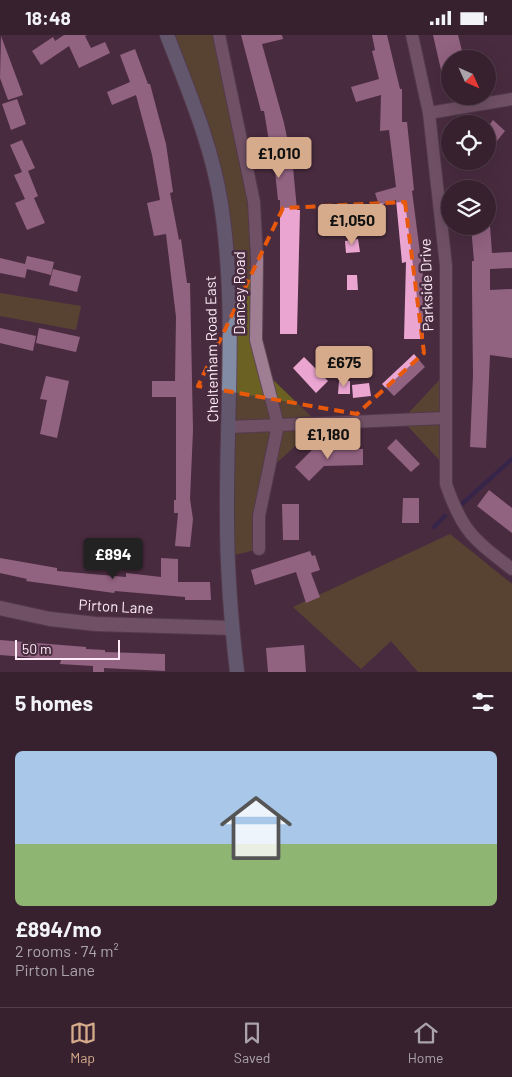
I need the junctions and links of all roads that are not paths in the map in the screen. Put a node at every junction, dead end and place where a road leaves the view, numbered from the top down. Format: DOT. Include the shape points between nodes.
graph roads {
  1 [pos="166,35"];
  2 [pos="219,35"];
  3 [pos="412,35"];
  4 [pos="512,99"];
  5 [pos="429,113"];
  6 [pos="445,418"];
  7 [pos="278,425"];
  8 [pos="229,427"];
  9 [pos="259,549"];
  10 [pos="512,569"];
  11 [pos="0,608"];
  12 [pos="232,628"];
  13 [pos="237,672"];
  1 -- 8 [label="main road, Cheltenham Road East" via="202,125 221,203 227,266"];
  2 -- 7 [label="street, Dancey Road" via="254,202 258,259 256,340"];
  3 -- 5 [label="street, Parkside Drive"];
  4 -- 5 [label="street"];
  5 -- 6 [label="street, Parkside Drive" via="446,266"];
  6 -- 7 [label="street"];
  6 -- 10 [label="street, Parkside Drive" via="446,484 457,515 479,544"];
  7 -- 8 [label="street"];
  7 -- 9 [label="street, Dancey Road" via="259,516"];
  8 -- 12 [label="main road, Cheltenham Road East" via="226,516"];
  11 -- 12 [label="street, Pirton Lane" via="50,619 96,624"];
  12 -- 13 [label="main road, Cheltenham Road East"];
}
